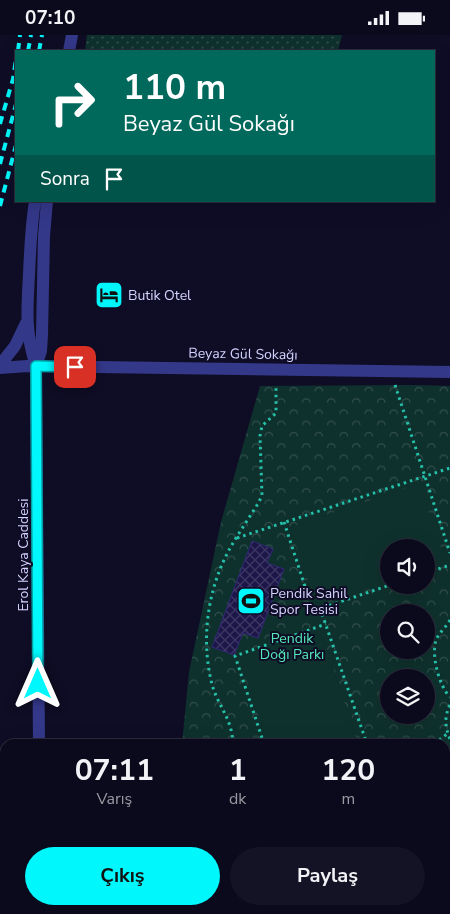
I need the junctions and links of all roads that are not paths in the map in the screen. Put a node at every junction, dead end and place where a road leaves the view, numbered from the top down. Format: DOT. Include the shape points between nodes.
graph roads {
  1 [pos="72,35"];
  2 [pos="69,50"];
  3 [pos="34,202"];
  4 [pos="47,202"];
  5 [pos="26,323"];
  6 [pos="0,366"];
  7 [pos="36,366"];
  8 [pos="450,372"];
  9 [pos="39,739"];
  1 -- 2 [label="street"];
  3 -- 5 [label="street, Erol Kaya Caddesi"];
  4 -- 7 [label="street, Erol Kaya Caddesi" via="41,351"];
  5 -- 6 [label="street"];
  5 -- 7 [label="street, Erol Kaya Caddesi"];
  6 -- 7 [label="street, Beyaz Gül Sokağı"];
  7 -- 8 [label="street, Beyaz Gül Sokağı"];
  7 -- 9 [label="street, Erol Kaya Caddesi"];
}
